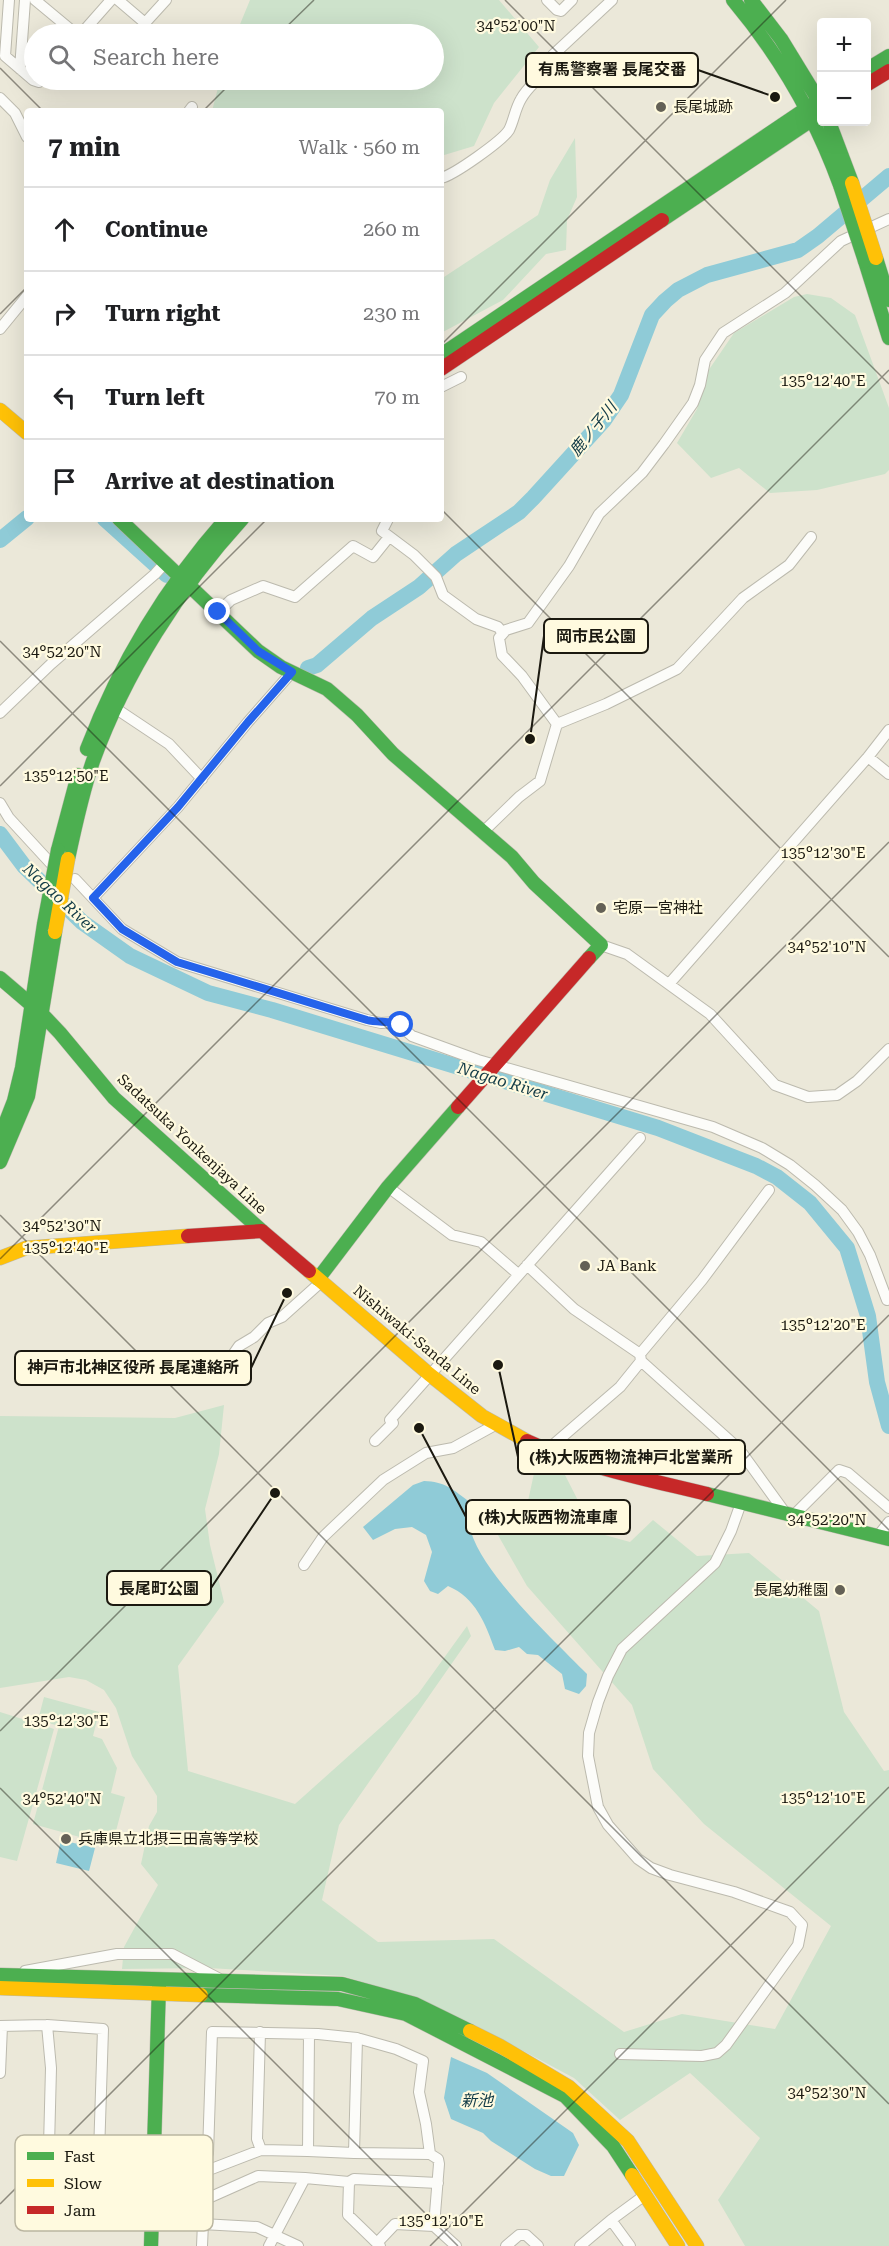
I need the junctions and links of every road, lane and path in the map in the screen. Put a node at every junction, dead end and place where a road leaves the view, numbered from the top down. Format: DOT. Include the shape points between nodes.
graph roads {
  1 [pos="9,0"];
  2 [pos="25,0"];
  3 [pos="35,0"];
  4 [pos="111,0"];
  5 [pos="118,0"];
  6 [pos="166,0"];
  7 [pos="547,0"];
  8 [pos="572,0"];
  9 [pos="612,0"];
  10 [pos="732,0"];
  11 [pos="751,0"];
  12 [pos="64,24"];
  13 [pos="90,24"];
  14 [pos="889,56"];
  15 [pos="871,67"];
  16 [pos="20,69"];
  17 [pos="889,71"];
  18 [pos="24,72"];
  19 [pos="871,82"];
  20 [pos="0,98"];
  21 [pos="817,107"];
  22 [pos="824,126"];
  23 [pos="830,126"];
  24 [pos="24,131"];
  25 [pos="444,176"];
  26 [pos="846,184"];
  27 [pos="889,219"];
  28 [pos="870,260"];
  29 [pos="24,300"];
  30 [pos="889,300"];
  31 [pos="0,329"];
  32 [pos="889,338"];
  33 [pos="444,354"];
  34 [pos="444,367"];
  35 [pos="461,377"];
  36 [pos="444,386"];
  37 [pos="0,410"];
  38 [pos="24,430"];
  39 [pos="122,522"];
  40 [pos="224,522"];
  41 [pos="239,522"];
  42 [pos="386,522"];
  43 [pos="389,537"];
  44 [pos="811,537"];
  45 [pos="161,568"];
  46 [pos="183,579"];
  47 [pos="218,612"];
  48 [pos="502,632"];
  49 [pos="292,672"];
  50 [pos="115,708"];
  51 [pos="0,713"];
  52 [pos="557,724"];
  53 [pos="889,730"];
  54 [pos="868,757"];
  55 [pos="889,774"];
  56 [pos="202,779"];
  57 [pos="0,802"];
  58 [pos="484,831"];
  59 [pos="59,854"];
  60 [pos="65,875"];
  61 [pos="93,898"];
  62 [pos="122,929"];
  63 [pos="601,945"];
  64 [pos="0,978"];
  65 [pos="669,984"];
  66 [pos="35,1009"];
  67 [pos="889,1049"];
  68 [pos="496,1065"];
  69 [pos="0,1137"];
  70 [pos="640,1138"];
  71 [pos="0,1162"];
  72 [pos="388,1187"];
  73 [pos="769,1190"];
  74 [pos="262,1231"];
  75 [pos="0,1258"];
  76 [pos="528,1265"];
  77 [pos="518,1274"];
  78 [pos="320,1280"];
  79 [pos="889,1296"];
  80 [pos="640,1358"];
  81 [pos="228,1362"];
  82 [pos="429,1374"];
  83 [pos="495,1425"];
  84 [pos="375,1441"];
  85 [pos="547,1450"];
  86 [pos="741,1503"];
  87 [pos="889,1508"];
  88 [pos="790,1515"];
  89 [pos="889,1522"];
  90 [pos="884,1538"];
  91 [pos="304,1565"];
  92 [pos="2,1979"];
  93 [pos="159,1979"];
  94 [pos="223,1981"];
  95 [pos="160,1993"];
  96 [pos="47,2025"];
  97 [pos="1,2026"];
  98 [pos="260,2032"];
  99 [pos="309,2034"];
  100 [pos="357,2038"];
  101 [pos="620,2054"];
  102 [pos="0,2073"];
  103 [pos="49,2135"];
  104 [pos="100,2135"];
  105 [pos="155,2135"];
  106 [pos="209,2135"];
  107 [pos="261,2150"];
  108 [pos="308,2151"];
  109 [pos="354,2153"];
  110 [pos="429,2154"];
  111 [pos="213,2169"];
  112 [pos="305,2178"];
  113 [pos="349,2182"];
  114 [pos="438,2183"];
  115 [pos="213,2195"];
  116 [pos="645,2195"];
  117 [pos="611,2220"];
  118 [pos="213,2225"];
  119 [pos="434,2226"];
  120 [pos="151,2231"];
  121 [pos="276,2234"];
  122 [pos="379,2245"];
  123 [pos="151,2246"];
  124 [pos="269,2246"];
  125 [pos="298,2246"];
  126 [pos="456,2246"];
  127 [pos="506,2246"];
  128 [pos="537,2246"];
  129 [pos="580,2246"];
  130 [pos="630,2246"];
  131 [pos="678,2246"];
  132 [pos="697,2246"];
  1 -- 16 [label="street" via="5,56"];
  2 -- 16 [label="street"];
  3 -- 12 [label="street"];
  4 -- 13 [label="street"];
  5 -- 6 [label="street" via="145,23"];
  7 -- 8 [label="street" via="561,11"];
  9 -- 25 [label="street" via="553,55 549,68 521,99 507,133"];
  10 -- 21 [label="street"];
  11 -- 21 [label="street" via="781,39"];
  14 -- 15 [label="street"];
  16 -- 18 [label="street"];
  17 -- 19 [label="street"];
  20 -- 24 [label="street" via="15,113"];
  21 -- 33 [label="street"];
  21 -- 34 [label="street"];
  22 -- 26 [label="street"];
  23 -- 26 [label="street"];
  26 -- 28 [label="street, bridge"];
  27 -- 48 [label="street" via="841,241 785,293 723,333 705,360 693,403 664,444 642,473 599,514 569,566 528,623"];
  28 -- 30 [label="street"];
  28 -- 32 [label="street"];
  29 -- 31 [label="street"];
  35 -- 36 [label="street"];
  37 -- 38 [label="street"];
  39 -- 45 [label="street"];
  40 -- 46 [label="street"];
  41 -- 46 [label="street"];
  42 -- 43 [label="street" via="382,531"];
  43 -- 47 [label="street" via="373,557 353,546 295,597 263,586 231,600"];
  43 -- 48 [label="street" via="436,577 443,595"];
  44 -- 52 [label="street" via="789,565 743,598 677,669"];
  45 -- 46 [label="street"];
  45 -- 51 [label="street"];
  46 -- 47 [label="street"];
  46 -- 50 [label="street"];
  46 -- 59 [label="street" via="145,626 105,700 71,796"];
  47 -- 49 [label="street" via="258,651"];
  48 -- 52 [label="street" via="502,655"];
  49 -- 56 [label="street"];
  49 -- 58 [label="street" via="327,689 393,754"];
  50 -- 56 [label="street" via="169,744"];
  50 -- 59 [label="street"];
  52 -- 58 [label="street" via="540,781"];
  53 -- 54 [label="street"];
  54 -- 55 [label="street"];
  54 -- 65 [label="street"];
  56 -- 61 [label="street"];
  57 -- 59 [label="street"];
  57 -- 60 [label="street" via="9,818"];
  58 -- 63 [label="street"];
  59 -- 60 [label="street, bridge"];
  60 -- 61 [label="street"];
  60 -- 62 [label="street" via="101,916"];
  60 -- 66 [label="street, bridge" via="50,928"];
  61 -- 62 [label="street"];
  62 -- 68 [label="street" via="177,962 367,1020 396,1022 412,1036"];
  63 -- 65 [label="street" via="627,954"];
  63 -- 68 [label="street"];
  64 -- 66 [label="street, Sadatsuka Yonkenjaya Line"];
  65 -- 67 [label="street" via="710,1014 775,1085 808,1097 837,1095"];
  66 -- 69 [label="street" via="14,1101"];
  66 -- 71 [label="street" via="28,1096"];
  66 -- 74 [label="street, Sadatsuka Yonkenjaya Line" via="114,1098"];
  68 -- 72 [label="street"];
  68 -- 79 [label="street" via="713,1127 762,1148 790,1165 842,1210 870,1255 887,1300"];
  70 -- 76 [label="street"];
  72 -- 77 [label="street" via="452,1235 482,1242"];
  72 -- 78 [label="street"];
  73 -- 80 [label="street"];
  74 -- 75 [label="street" via="39,1246"];
  74 -- 78 [label="street, Nishiwaki-Sanda Line"];
  76 -- 77 [label="street"];
  76 -- 80 [label="street" via="574,1309"];
  77 -- 82 [label="street"];
  78 -- 81 [label="street" via="282,1317 239,1346"];
  78 -- 82 [label="street, Nishiwaki-Sanda Line"];
  80 -- 85 [label="street" via="620,1387"];
  80 -- 88 [label="street" via="740,1449"];
  82 -- 83 [label="street, Nishiwaki-Sanda Line"];
  82 -- 84 [label="street"];
  83 -- 85 [label="street, Nishiwaki-Sanda Line"];
  83 -- 91 [label="street" via="453,1448 426,1453 383,1480 323,1537"];
  85 -- 86 [label="street, Nishiwaki-Sanda Line" via="600,1468"];
  86 -- 88 [label="street, Nishiwaki-Sanda Line"];
  86 -- 101 [label="street" via="715,1563 622,1649 598,1702 588,1756 598,1807 608,1825 638,1859 670,1875 789,1912 802,1925 798,1945 717,2053"];
  87 -- 88 [label="street" via="848,1473 839,1470"];
  88 -- 90 [label="street, Nishiwaki-Sanda Line"];
  89 -- 90 [label="street"];
  92 -- 93 [label="street"];
  92 -- 94 [label="street" via="117,1954 172,1954"];
  92 -- 95 [label="street"];
  93 -- 94 [label="street"];
  93 -- 95 [label="street"];
  94 -- 132 [label="street" via="342,1984 415,2004 500,2046 569,2087 628,2141"];
  95 -- 105 [label="street"];
  95 -- 116 [label="street" via="338,1999 406,2014 565,2096 613,2146"];
  96 -- 97 [label="street"];
  96 -- 103 [label="street" via="51,2068"];
  96 -- 104 [label="street" via="103,2029"];
  97 -- 102 [label="street"];
  98 -- 99 [label="street"];
  98 -- 106 [label="street" via="212,2032"];
  98 -- 107 [label="street"];
  99 -- 100 [label="street"];
  99 -- 108 [label="street"];
  100 -- 109 [label="street"];
  100 -- 110 [label="street" via="423,2061 419,2092"];
  107 -- 108 [label="street"];
  107 -- 111 [label="street"];
  108 -- 109 [label="street"];
  109 -- 110 [label="street"];
  110 -- 114 [label="street" via="438,2159"];
  112 -- 113 [label="street"];
  112 -- 115 [label="street" via="258,2176"];
  112 -- 121 [label="street"];
  113 -- 114 [label="street" via="354,2179"];
  113 -- 122 [label="street" via="348,2215"];
  114 -- 119 [label="street"];
  116 -- 117 [label="street"];
  116 -- 131 [label="street"];
  117 -- 129 [label="street"];
  117 -- 130 [label="street"];
  118 -- 121 [label="street" via="257,2227"];
  119 -- 122 [label="street" via="395,2224"];
  119 -- 126 [label="street"];
  120 -- 123 [label="street"];
  121 -- 124 [label="street"];
  121 -- 125 [label="street"];
  127 -- 128 [label="street" via="519,2235 526,2235"];
}
